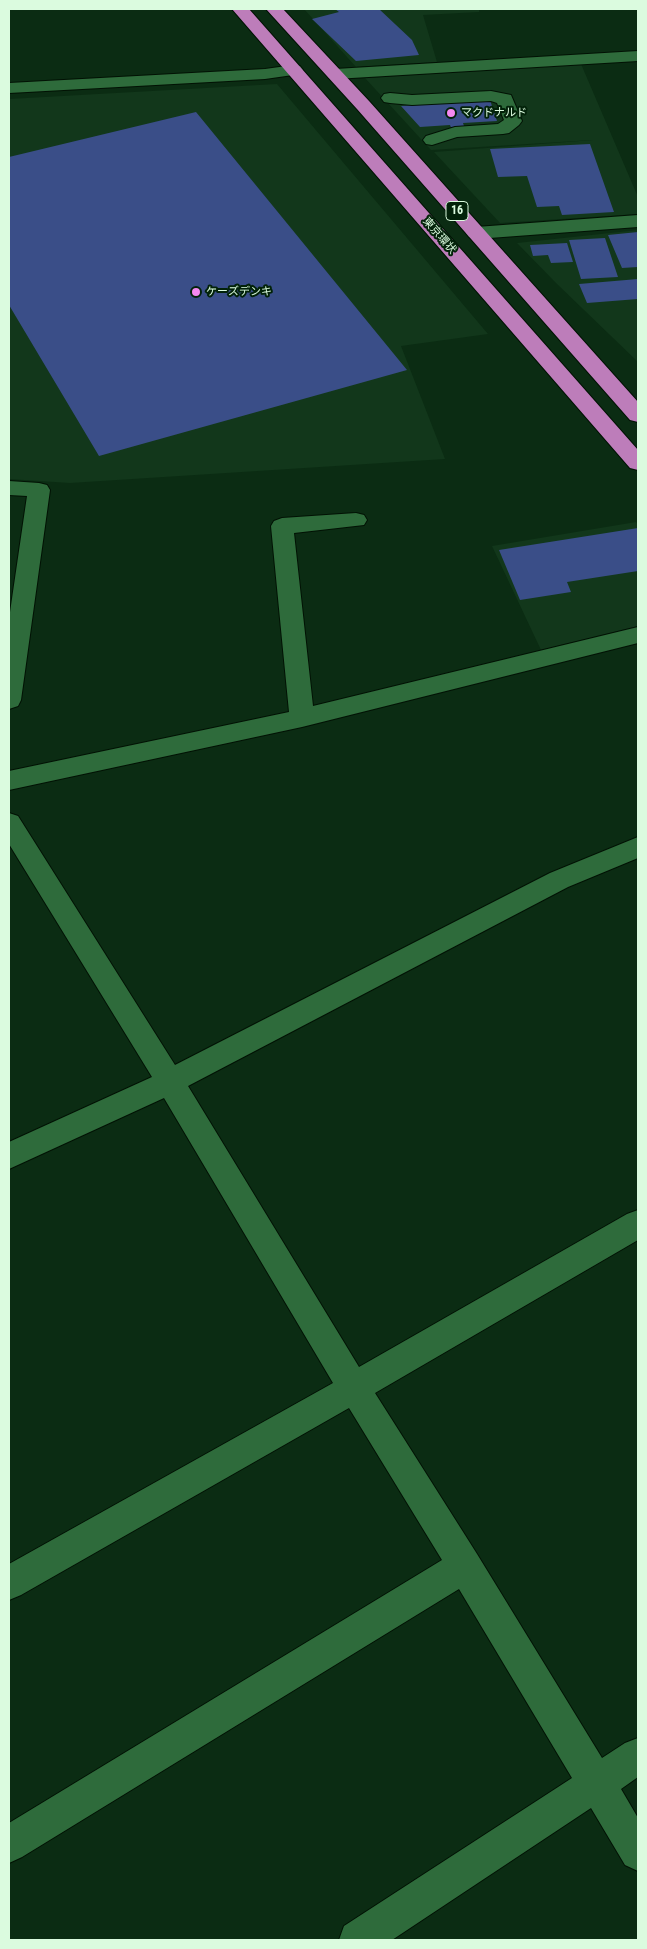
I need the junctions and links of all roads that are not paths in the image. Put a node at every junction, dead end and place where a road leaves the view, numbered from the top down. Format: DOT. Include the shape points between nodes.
graph roads {
  1 [pos="240,9"];
  2 [pos="274,9"];
  3 [pos="638,56"];
  4 [pos="294,70"];
  5 [pos="335,74"];
  6 [pos="9,88"];
  7 [pos="390,98"];
  8 [pos="432,140"];
  9 [pos="638,221"];
  10 [pos="476,233"];
  11 [pos="638,415"];
  12 [pos="638,463"];
  13 [pos="9,488"];
  14 [pos="356,520"];
  15 [pos="638,635"];
  16 [pos="9,700"];
  17 [pos="302,718"];
  18 [pos="9,781"];
  19 [pos="9,823"];
  20 [pos="638,847"];
  21 [pos="170,1082"];
  22 [pos="9,1156"];
  23 [pos="638,1224"];
  24 [pos="354,1388"];
  25 [pos="465,1566"];
  26 [pos="9,1583"];
  27 [pos="638,1756"];
  28 [pos="596,1784"];
  29 [pos="9,1844"];
  30 [pos="638,1852"];
  31 [pos="358,1940"];
  1 -- 4 [label="highway, 東京環状 / 16"];
  2 -- 5 [label="highway, 16"];
  3 -- 5 [label="street"];
  4 -- 6 [label="street"];
  4 -- 12 [label="highway, 東京環状 / 16"];
  5 -- 10 [label="highway, 16"];
  7 -- 8 [label="street" via="491,96 505,100 513,121 503,129 454,132"];
  9 -- 10 [label="street"];
  10 -- 11 [label="highway, 16"];
  13 -- 16 [label="street" via="38,490"];
  14 -- 17 [label="street" via="282,526"];
  15 -- 17 [label="street"];
  17 -- 18 [label="street"];
  19 -- 21 [label="street"];
  20 -- 21 [label="street" via="559,880"];
  21 -- 22 [label="street"];
  21 -- 24 [label="street"];
  23 -- 24 [label="street"];
  24 -- 25 [label="street"];
  24 -- 26 [label="street"];
  25 -- 28 [label="street"];
  25 -- 29 [label="street"];
  27 -- 28 [label="street"];
  28 -- 30 [label="street"];
  28 -- 31 [label="street"];
}
